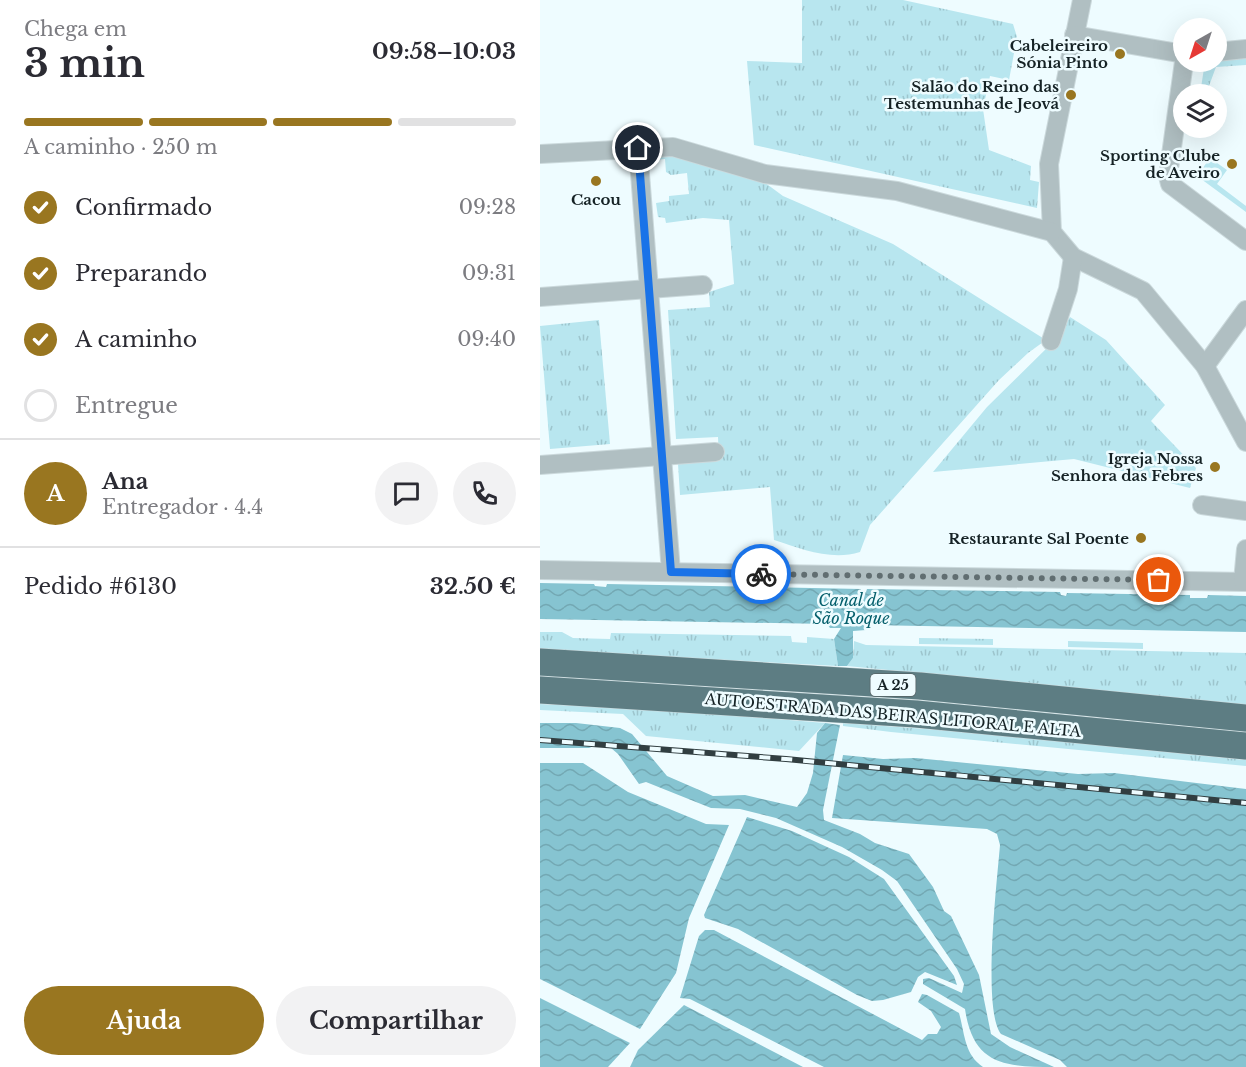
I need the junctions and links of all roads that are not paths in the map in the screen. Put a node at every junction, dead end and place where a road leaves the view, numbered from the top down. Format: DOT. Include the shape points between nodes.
graph roads {
  1 [pos="1082,0"];
  2 [pos="1074,35"];
  3 [pos="1246,49"];
  4 [pos="1227,51"];
  5 [pos="1173,52"];
  6 [pos="1183,72"];
  7 [pos="638,148"];
  8 [pos="540,154"];
  9 [pos="1052,232"];
  10 [pos="1246,242"];
  11 [pos="1073,258"];
  12 [pos="703,285"];
  13 [pos="651,289"];
  14 [pos="540,297"];
  15 [pos="1246,310"];
  16 [pos="1051,341"];
  17 [pos="1205,366"];
  18 [pos="1246,442"];
  19 [pos="715,452"];
  20 [pos="661,456"];
  21 [pos="540,465"];
  22 [pos="1202,505"];
  23 [pos="1246,511"];
  24 [pos="1246,549"];
  25 [pos="540,570"];
  26 [pos="671,572"];
  27 [pos="1244,581"];
  28 [pos="540,662"];
  29 [pos="540,690"];
  30 [pos="1246,718"];
  31 [pos="1246,746"];
  1 -- 2 [label="street"];
  2 -- 5 [label="street"];
  2 -- 9 [label="street" via="1049,164"];
  3 -- 4 [label="street"];
  6 -- 10 [label="street" via="1170,184"];
  7 -- 8 [label="street"];
  7 -- 9 [label="street" via="681,148 765,174 897,191"];
  7 -- 13 [label="street"];
  9 -- 11 [label="street"];
  11 -- 16 [label="street" via="1068,289"];
  11 -- 17 [label="street" via="1143,291"];
  12 -- 13 [label="street"];
  13 -- 14 [label="street"];
  13 -- 20 [label="street"];
  15 -- 17 [label="street"];
  17 -- 18 [label="street"];
  19 -- 20 [label="street"];
  20 -- 21 [label="street"];
  20 -- 26 [label="street"];
  22 -- 23 [label="street"];
  24 -- 27 [label="street"];
  25 -- 26 [label="street"];
  26 -- 27 [label="street"];
  28 -- 30 [label="highway, AUTOESTRADA DAS BEIRAS LITORAL E ALTA / A 25" via="920,686"];
  29 -- 31 [label="highway, AUTOESTRADA DAS BEIRAS LITORAL E ALTA / A 25" via="916,714"];
}
